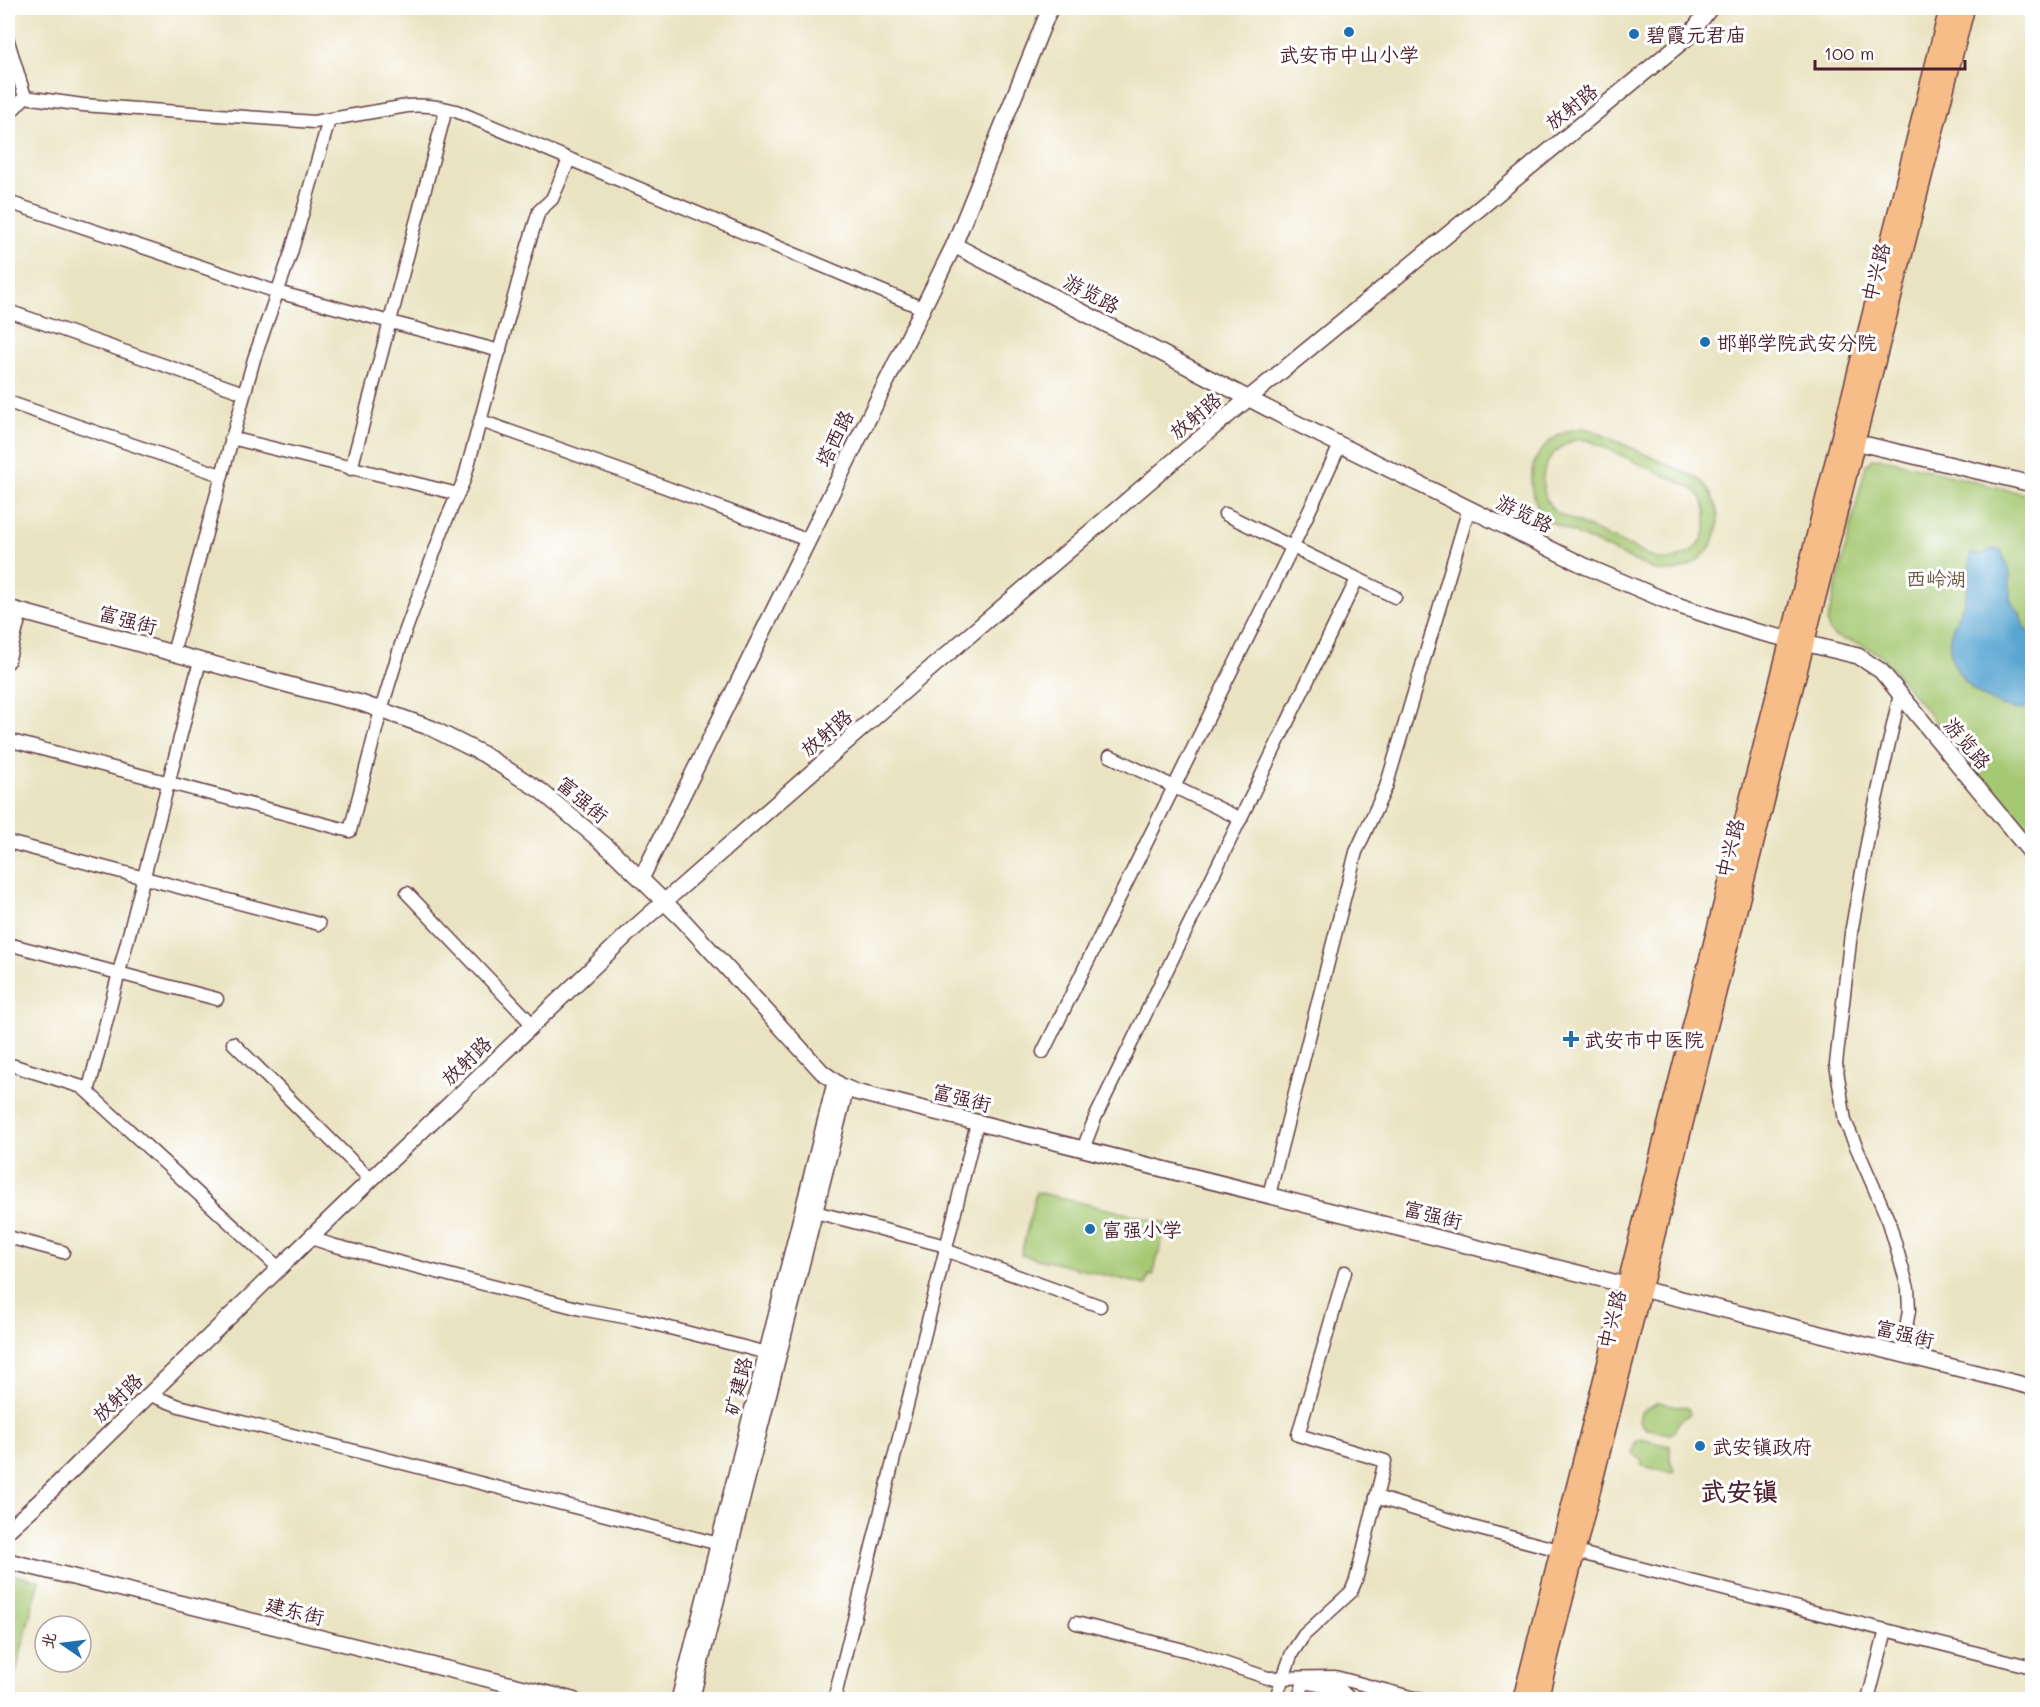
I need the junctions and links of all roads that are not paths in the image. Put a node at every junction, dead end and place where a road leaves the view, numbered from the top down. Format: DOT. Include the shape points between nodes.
graph roads {
  1 [pos="1050,8"];
  2 [pos="1710,8"];
  3 [pos="1948,8"];
  4 [pos="1965,8"];
  5 [pos="8,41"];
  6 [pos="25,97"];
  7 [pos="446,109"];
  8 [pos="8,119"];
  9 [pos="329,120"];
  10 [pos="569,160"];
  11 [pos="8,202"];
  12 [pos="954,245"];
  13 [pos="277,292"];
  14 [pos="922,308"];
  15 [pos="8,311"];
  16 [pos="390,323"];
  17 [pos="500,351"];
  18 [pos="244,393"];
  19 [pos="1249,398"];
  20 [pos="8,402"];
  21 [pos="481,420"];
  22 [pos="231,438"];
  23 [pos="1855,441"];
  24 [pos="1340,445"];
  25 [pos="351,469"];
  26 [pos="221,475"];
  27 [pos="2032,484"];
  28 [pos="458,494"];
  29 [pos="1469,508"];
  30 [pos="1225,514"];
  31 [pos="807,540"];
  32 [pos="1292,548"];
  33 [pos="1357,579"];
  34 [pos="1395,597"];
  35 [pos="14,610"];
  36 [pos="1796,641"];
  37 [pos="173,653"];
  38 [pos="201,661"];
  39 [pos="8,662"];
  40 [pos="1900,694"];
  41 [pos="381,710"];
  42 [pos="8,740"];
  43 [pos="1110,756"];
  44 [pos="169,783"];
  45 [pos="1174,787"];
  46 [pos="1241,819"];
  47 [pos="8,842"];
  48 [pos="2032,854"];
  49 [pos="144,877"];
  50 [pos="641,879"];
  51 [pos="407,893"];
  52 [pos="664,902"];
  53 [pos="319,924"];
  54 [pos="8,944"];
  55 [pos="119,974"];
  56 [pos="217,999"];
  57 [pos="533,1025"];
  58 [pos="233,1042"];
  59 [pos="1043,1052"];
  60 [pos="8,1064"];
  61 [pos="841,1086"];
  62 [pos="88,1092"];
  63 [pos="977,1123"];
  64 [pos="1083,1149"];
  65 [pos="371,1180"];
  66 [pos="1269,1195"];
  67 [pos="815,1212"];
  68 [pos="8,1237"];
  69 [pos="311,1238"];
  70 [pos="946,1248"];
  71 [pos="63,1252"];
  72 [pos="279,1268"];
  73 [pos="1345,1272"];
  74 [pos="1634,1286"];
  75 [pos="1100,1306"];
  76 [pos="767,1353"];
  77 [pos="1901,1354"];
  78 [pos="2032,1387"];
  79 [pos="150,1395"];
  80 [pos="1376,1497"];
  81 [pos="8,1530"];
  82 [pos="719,1544"];
  83 [pos="1568,1551"];
  84 [pos="8,1561"];
  85 [pos="1076,1623"];
  86 [pos="1886,1630"];
  87 [pos="2032,1667"];
  88 [pos="1283,1677"];
  89 [pos="573,1700"];
  90 [pos="680,1700"];
  91 [pos="692,1700"];
  92 [pos="834,1700"];
  93 [pos="1275,1700"];
  94 [pos="1298,1700"];
  95 [pos="1346,1700"];
  96 [pos="1422,1700"];
  97 [pos="1522,1700"];
  98 [pos="1538,1700"];
  99 [pos="1868,1700"];
  1 -- 12 [label="street, 塔西路"];
  2 -- 19 [label="street, 放射路" via="1689,36"];
  3 -- 36 [label="main road, 中兴路"];
  4 -- 23 [label="main road, 中兴路"];
  5 -- 6 [label="street"];
  6 -- 8 [label="street"];
  6 -- 9 [label="street" via="95,106"];
  7 -- 9 [label="street" via="421,104"];
  7 -- 10 [label="street"];
  7 -- 16 [label="street"];
  9 -- 13 [label="street"];
  10 -- 14 [label="street"];
  10 -- 17 [label="street" via="552,199 539,211"];
  11 -- 13 [label="street"];
  12 -- 14 [label="street, 塔西路"];
  12 -- 19 [label="street, 游览路"];
  13 -- 16 [label="street"];
  13 -- 18 [label="street"];
  14 -- 31 [label="street, 塔西路"];
  15 -- 18 [label="street"];
  16 -- 17 [label="street"];
  16 -- 25 [label="street"];
  17 -- 21 [label="street"];
  18 -- 22 [label="street"];
  19 -- 24 [label="street, 游览路"];
  19 -- 52 [label="street, 放射路" via="926,672"];
  20 -- 26 [label="street"];
  21 -- 28 [label="street"];
  21 -- 31 [label="street"];
  22 -- 25 [label="street"];
  22 -- 26 [label="street"];
  23 -- 27 [label="street"];
  23 -- 36 [label="main road, 中兴路"];
  24 -- 29 [label="street, 游览路"];
  24 -- 32 [label="street"];
  25 -- 28 [label="street"];
  26 -- 37 [label="street"];
  28 -- 41 [label="street" via="404,635"];
  29 -- 36 [label="street, 游览路" via="1585,566 1674,604"];
  29 -- 66 [label="street" via="1386,787 1356,852"];
  30 -- 32 [label="street"];
  31 -- 50 [label="street, 塔西路"];
  32 -- 33 [label="street"];
  32 -- 45 [label="street"];
  33 -- 34 [label="street"];
  33 -- 46 [label="street"];
  35 -- 37 [label="street, 富强街"];
  35 -- 39 [label="street"];
  36 -- 40 [label="street, 游览路" via="1867,660"];
  36 -- 74 [label="main road, 中兴路"];
  37 -- 38 [label="street, 富强街"];
  38 -- 41 [label="street, 富强街"];
  38 -- 44 [label="street"];
  40 -- 48 [label="street, 游览路"];
  40 -- 77 [label="street" via="1851,933 1836,1065 1845,1121 1889,1222 1908,1288 1909,1311"];
  41 -- 44 [label="street" via="350,831"];
  41 -- 50 [label="street, 富强街" via="460,741 520,776 565,810"];
  42 -- 44 [label="street"];
  43 -- 45 [label="street"];
  44 -- 49 [label="street"];
  45 -- 46 [label="street"];
  45 -- 59 [label="street"];
  46 -- 64 [label="street"];
  47 -- 49 [label="street"];
  49 -- 53 [label="street"];
  49 -- 55 [label="street"];
  50 -- 52 [label="street, 富强街"];
  51 -- 57 [label="street"];
  52 -- 57 [label="street, 放射路"];
  52 -- 61 [label="street, 富强街" via="805,1055"];
  54 -- 55 [label="street"];
  55 -- 56 [label="street"];
  55 -- 62 [label="street"];
  57 -- 65 [label="street, 放射路"];
  58 -- 65 [label="street"];
  60 -- 62 [label="street" via="72,1082"];
  61 -- 63 [label="street, 富强街"];
  61 -- 67 [label="street, 矿建路"];
  61 -- 76 [label="street, 矿建路"];
  62 -- 72 [label="street"];
  63 -- 64 [label="street, 富强街"];
  63 -- 70 [label="street"];
  64 -- 66 [label="street, 富强街"];
  65 -- 69 [label="street, 放射路"];
  66 -- 74 [label="street, 富强街"];
  67 -- 70 [label="street"];
  67 -- 91 [label="street, 矿建路"];
  68 -- 71 [label="street"];
  69 -- 72 [label="street, 放射路"];
  69 -- 76 [label="street"];
  70 -- 75 [label="street"];
  70 -- 92 [label="street"];
  72 -- 79 [label="street, 放射路"];
  73 -- 80 [label="street" via="1298,1435 1385,1461"];
  74 -- 77 [label="street, 富强街"];
  74 -- 83 [label="main road, 中兴路"];
  76 -- 82 [label="street, 矿建路"];
  77 -- 78 [label="street, 富强街"];
  79 -- 81 [label="street, 放射路"];
  79 -- 82 [label="street" via="179,1406"];
  80 -- 83 [label="street"];
  80 -- 88 [label="street" via="1351,1592 1304,1635"];
  82 -- 90 [label="street, 矿建路"];
  83 -- 86 [label="street"];
  83 -- 97 [label="main road, 中兴路"];
  83 -- 98 [label="main road, 中兴路"];
  84 -- 89 [label="street, 建东街"];
  85 -- 88 [label="street" via="1188,1651 1268,1678"];
  86 -- 87 [label="street"];
  86 -- 99 [label="street"];
  88 -- 93 [label="street"];
  88 -- 96 [label="street" via="1346,1678"];
  94 -- 95 [label="street" via="1304,1682 1340,1689"];
}
